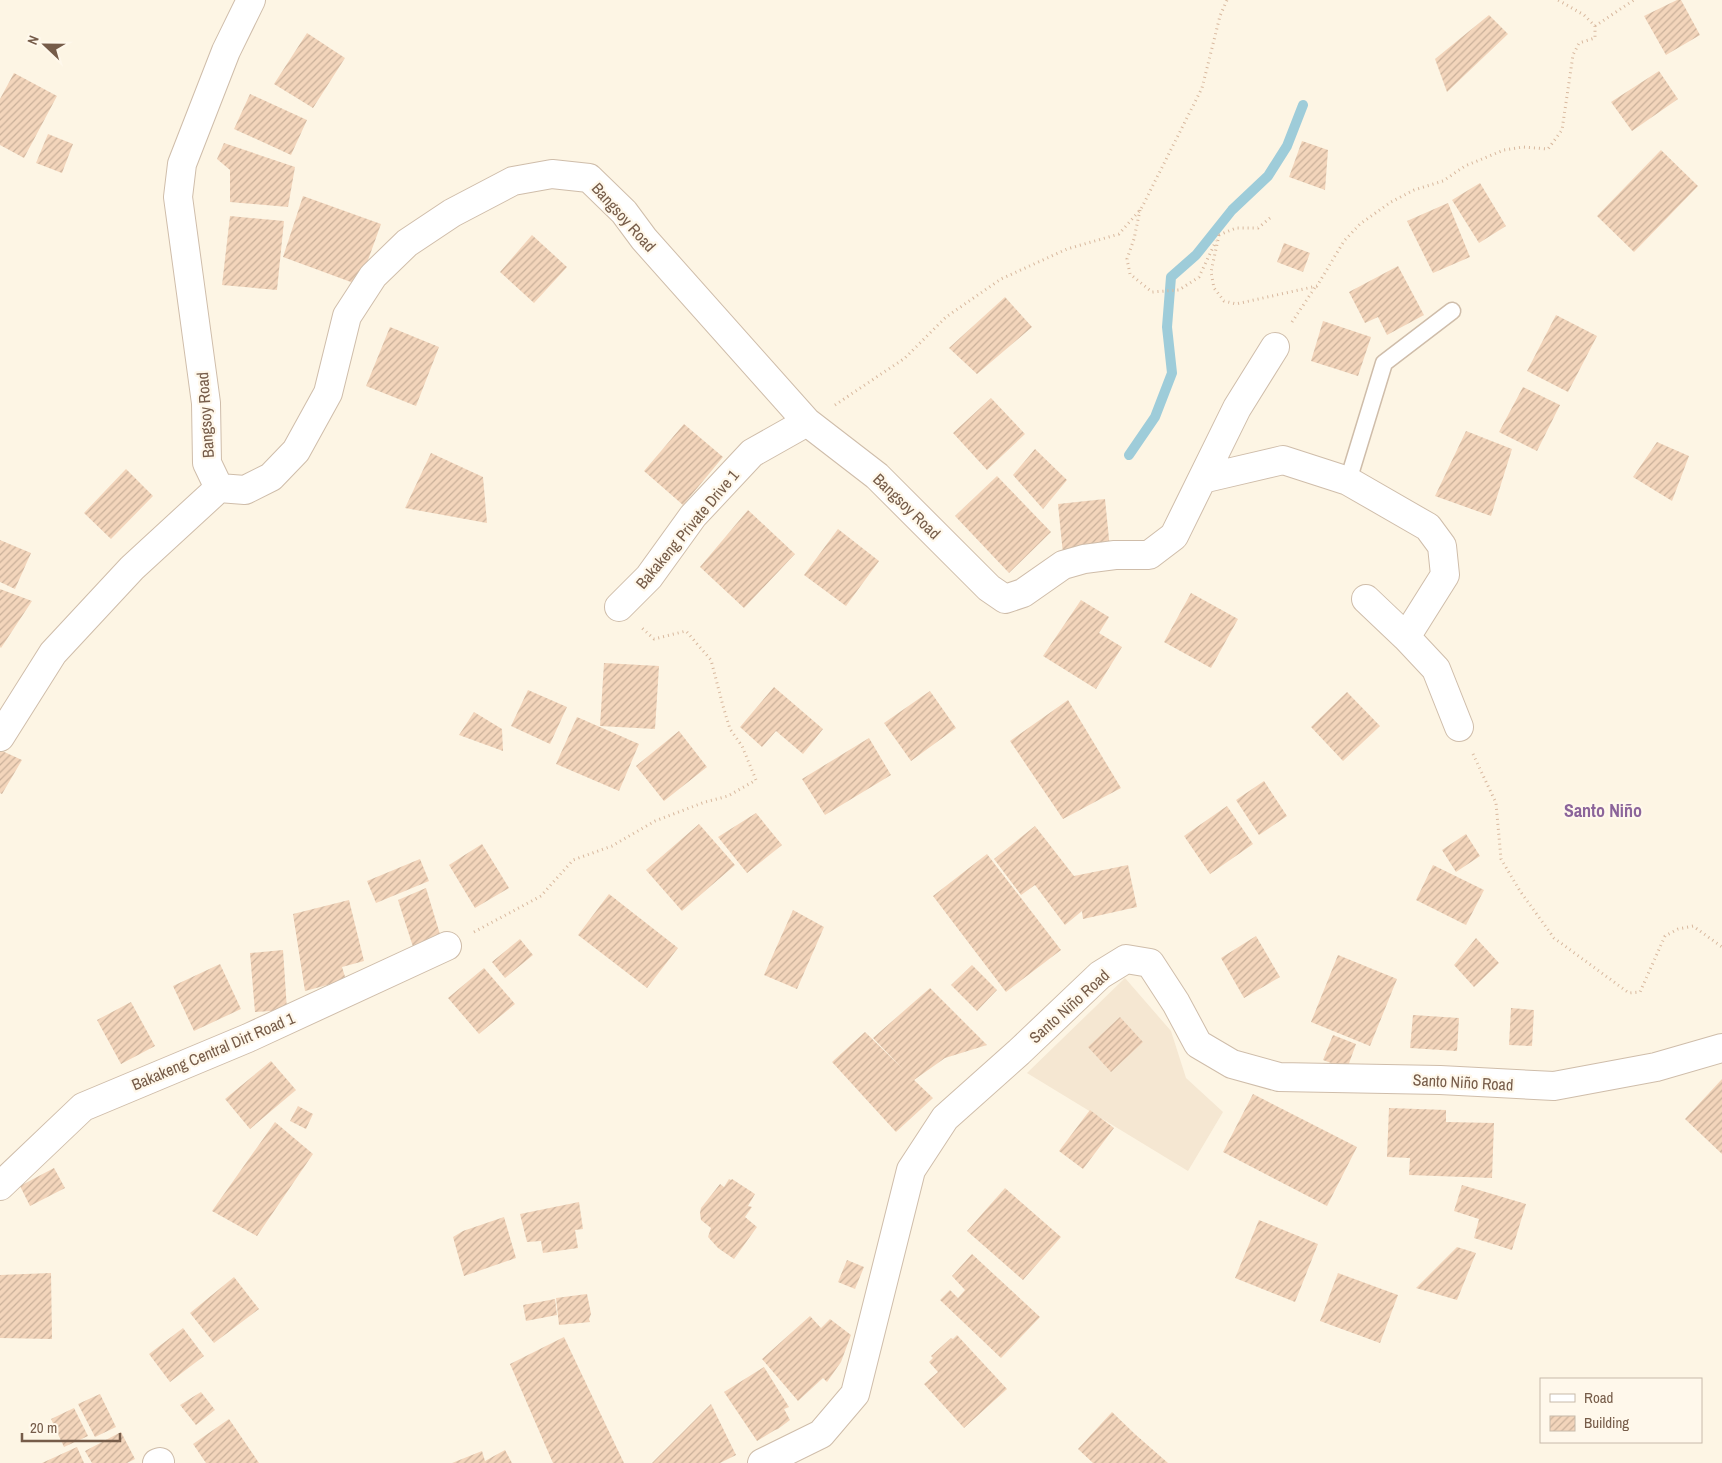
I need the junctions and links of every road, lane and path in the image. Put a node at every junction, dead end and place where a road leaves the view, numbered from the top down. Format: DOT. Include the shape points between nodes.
graph roads {
  1 [pos="251,0"];
  2 [pos="1227,0"];
  3 [pos="1558,0"];
  4 [pos="1634,0"];
  5 [pos="1595,26"];
  6 [pos="1141,209"];
  7 [pos="1270,218"];
  8 [pos="1219,235"];
  9 [pos="1317,286"];
  10 [pos="1452,311"];
  11 [pos="1275,347"];
  12 [pos="807,422"];
  13 [pos="1202,479"];
  14 [pos="1348,481"];
  15 [pos="219,488"];
  16 [pos="1366,598"];
  17 [pos="619,607"];
  18 [pos="1406,637"];
  19 [pos="1459,727"];
  20 [pos="0,737"];
  21 [pos="447,946"];
  22 [pos="1722,947"];
  23 [pos="1722,1048"];
  24 [pos="0,1186"];
  25 [pos="762,1463"];
  1 -- 15 [label="street, Bangsoy Road" via="226,51 182,164 178,197 206,403 207,463"];
  2 -- 6 [label="path" via="1202,88"];
  3 -- 5 [label="path" via="1584,15"];
  4 -- 5 [label="path"];
  5 -- 9 [label="path" via="1595,38 1578,44 1573,55 1562,130 1548,149 1523,147 1504,150 1465,166 1443,181 1414,190 1391,202 1360,224 1344,241"];
  6 -- 8 [label="path" via="1127,259 1130,274 1152,292 1179,290 1199,276"];
  6 -- 12 [label="path" via="1119,234 1067,249 1001,279 946,317 905,358 853,395"];
  7 -- 8 [label="path" via="1258,228 1236,228"];
  8 -- 9 [label="path" via="1211,272 1214,288 1224,301 1236,304"];
  9 -- 11 [label="path"];
  10 -- 14 [label="lane" via="1384,363"];
  11 -- 13 [label="street, Bangsoy Road" via="1236,408"];
  12 -- 13 [label="street, Bangsoy Road" via="877,476 989,588 1005,599 1023,593 1063,565 1115,555 1148,555 1174,536"];
  12 -- 15 [label="street, Bangsoy Road" via="644,239 624,212 589,178 552,174 513,181 452,213 407,243 373,276 347,316 328,393 296,451 271,477 245,490"];
  12 -- 17 [label="street, Bakakeng Private Drive 1" via="752,453 693,516 649,577"];
  13 -- 14 [label="street" via="1283,460"];
  14 -- 18 [label="street" via="1428,527 1442,546 1445,575"];
  15 -- 20 [label="street" via="132,568 53,653"];
  16 -- 18 [label="street"];
  17 -- 21 [label="path" via="654,639 686,632 711,660 730,729 742,746 756,780 728,796 655,821 612,846 573,860 541,896"];
  18 -- 19 [label="street" via="1436,669"];
  19 -- 22 [label="path" via="1496,802 1502,859 1554,938 1629,993 1640,992 1665,936 1678,929 1693,926"];
  21 -- 24 [label="street, Bakakeng Central Dirt Road 1" via="248,1038 83,1107"];
  23 -- 25 [label="street, Santo Niño Road" via="1656,1067 1554,1086 1279,1077 1232,1064 1198,1044 1150,963 1126,959 1100,975 945,1118 911,1170 855,1394 821,1434"];
}
